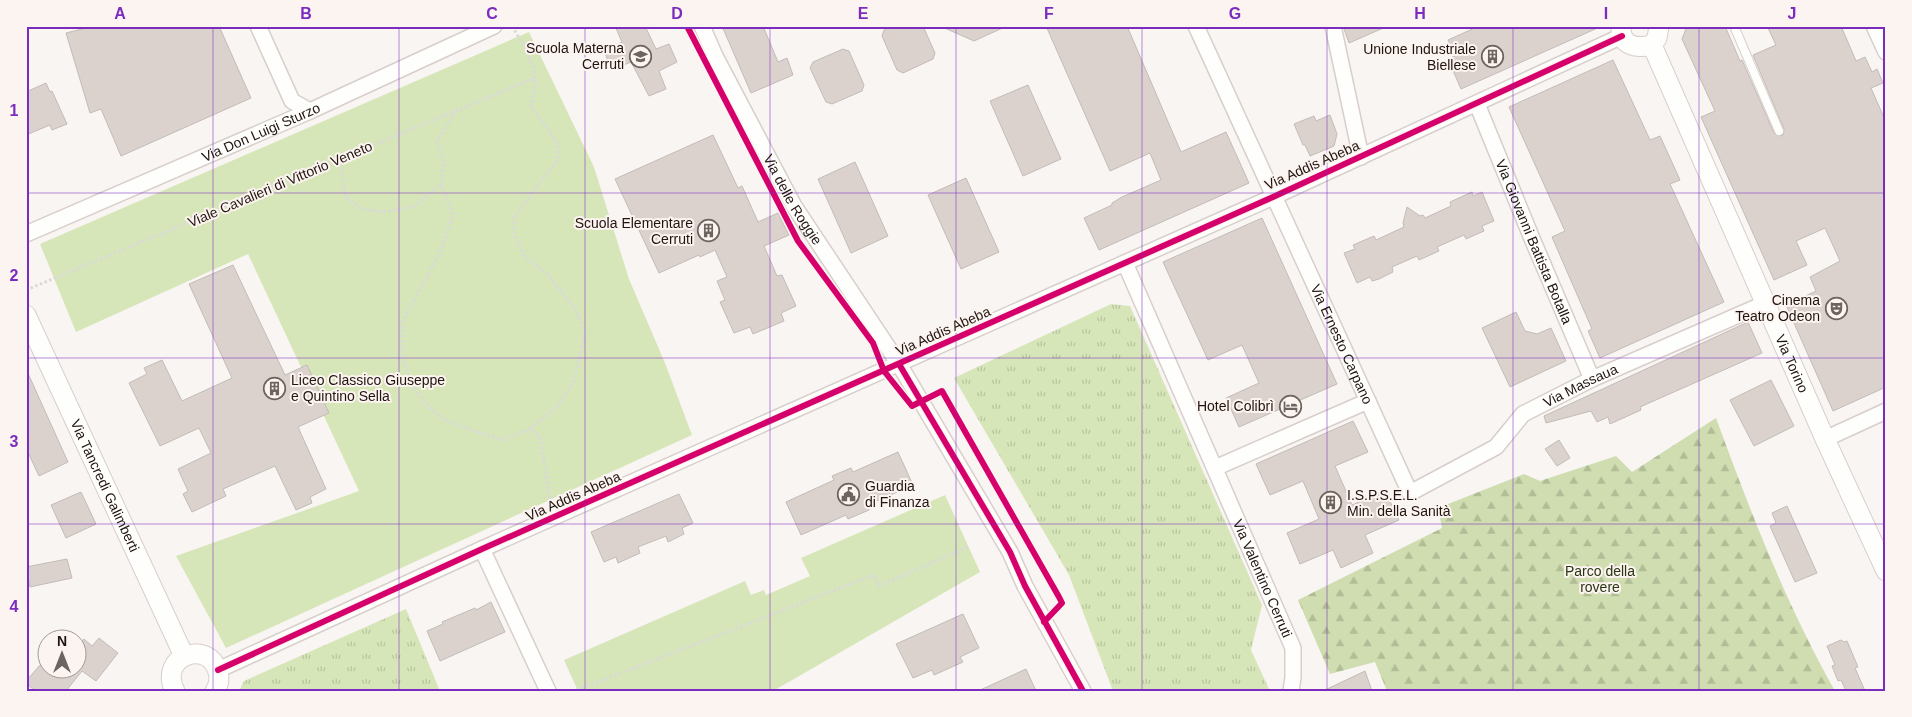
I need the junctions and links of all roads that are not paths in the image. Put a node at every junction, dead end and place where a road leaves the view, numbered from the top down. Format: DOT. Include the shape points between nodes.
graph roads {
  1 [pos="258,26"];
  2 [pos="494,26"];
  3 [pos="702,26"];
  4 [pos="1196,26"];
  5 [pos="1333,26"];
  6 [pos="1659,26"];
  7 [pos="1734,26"];
  8 [pos="1874,26"];
  9 [pos="1621,31"];
  10 [pos="1652,46"];
  11 [pos="1886,52"];
  12 [pos="1477,104"];
  13 [pos="310,111"];
  14 [pos="1779,131"];
  15 [pos="1361,157"];
  16 [pos="1273,196"];
  17 [pos="26,234"];
  18 [pos="1125,263"];
  19 [pos="1766,303"];
  20 [pos="26,315"];
  21 [pos="899,364"];
  22 [pos="1592,379"];
  23 [pos="1368,401"];
  24 [pos="1886,412"];
  25 [pos="1825,439"];
  26 [pos="1215,468"];
  27 [pos="1410,493"];
  28 [pos="482,549"];
  29 [pos="1886,571"];
  30 [pos="184,656"];
  31 [pos="218,670"];
  32 [pos="173,690"];
  33 [pos="215,691"];
  34 [pos="548,691"];
  35 [pos="1083,691"];
  36 [pos="1291,691"];
  1 -- 13 [label="street" via="292,101"];
  2 -- 13 [label="street, Via Don Luigi Sturzo"];
  3 -- 21 [label="street, Via delle Roggie" via="794,206"];
  4 -- 16 [label="street, Via Addis Abeba"];
  5 -- 15 [label="street"];
  6 -- 10 [label="street"];
  7 -- 14 [label="lane"];
  8 -- 11 [label="street"];
  9 -- 10 [label="street" via="1630,45"];
  9 -- 12 [label="street, Via Addis Abeba"];
  10 -- 19 [label="street, Via Torino"];
  12 -- 15 [label="street, Via Addis Abeba"];
  12 -- 22 [label="street, Via Giovanni Battista Botalla"];
  13 -- 17 [label="street, Via Don Luigi Sturzo"];
  15 -- 16 [label="street, Via Addis Abeba"];
  16 -- 18 [label="street, Via Addis Abeba"];
  16 -- 23 [label="street, Via Ernesto Carpano"];
  18 -- 21 [label="street, Via Addis Abeba"];
  18 -- 26 [label="street, Via Valentino Cerruti"];
  19 -- 22 [label="street, Via Massaua"];
  19 -- 25 [label="street, Via Torino"];
  20 -- 30 [label="street, Via Tancredi Galimberti"];
  21 -- 28 [label="street, Via Addis Abeba"];
  21 -- 35 [label="street, Via delle Roggie" via="1010,552 1025,586"];
  22 -- 27 [label="street, Via Massaua" via="1522,414 1496,447"];
  23 -- 26 [label="street"];
  23 -- 27 [label="street, Via Ernesto Carpano"];
  24 -- 25 [label="street"];
  25 -- 29 [label="street, Via Torino"];
  26 -- 36 [label="street, Via Valentino Cerruti" via="1293,648"];
  28 -- 31 [label="street, Via Addis Abeba"];
  28 -- 34 [label="street"];
  30 -- 31 [label="street" via="204,655"];
  30 -- 32 [label="street" via="172,671"];
  31 -- 33 [label="street"];
}
